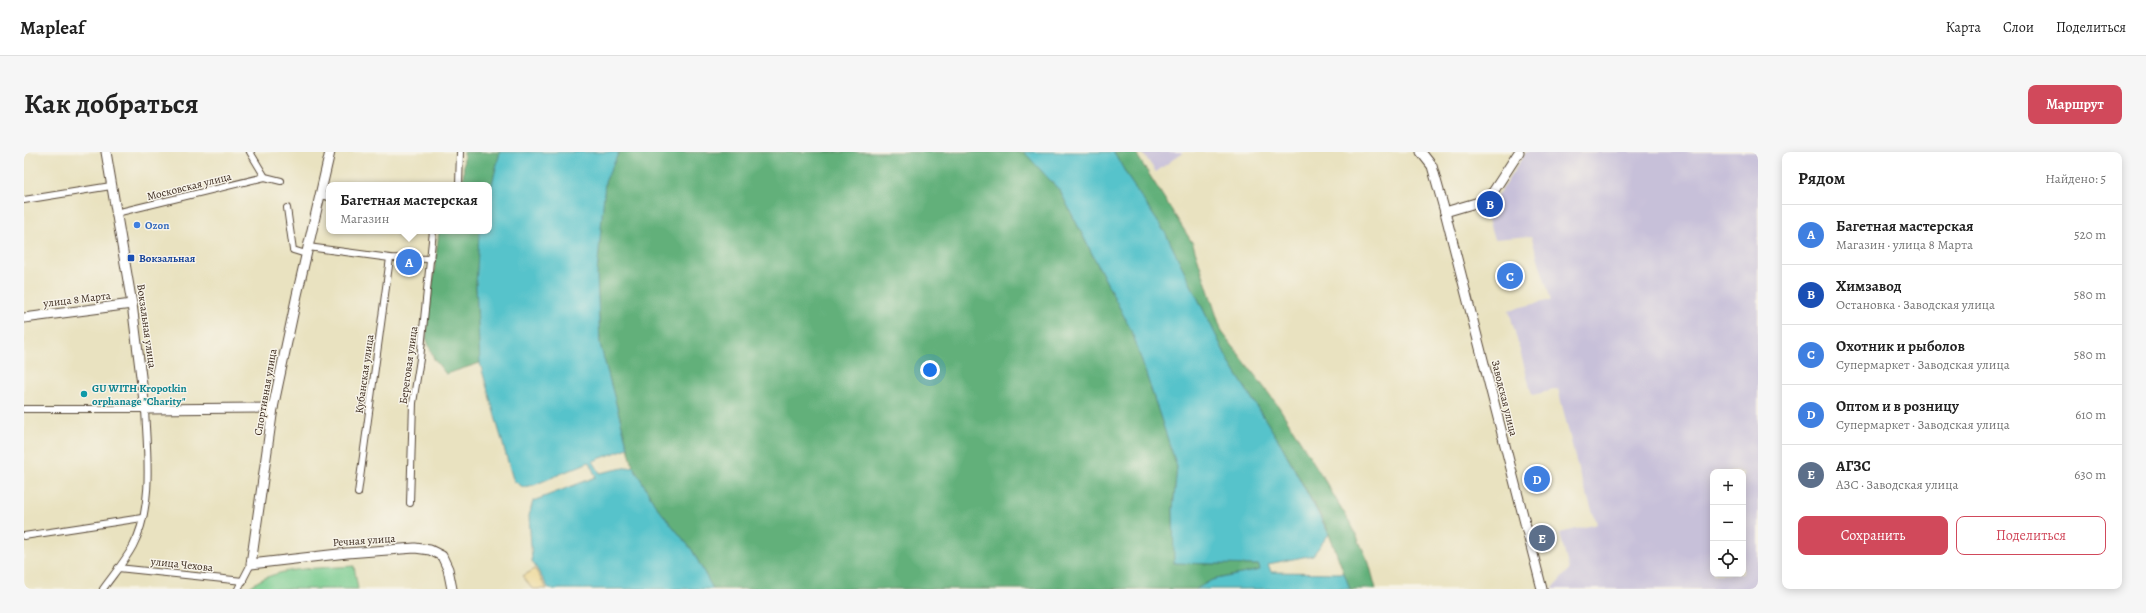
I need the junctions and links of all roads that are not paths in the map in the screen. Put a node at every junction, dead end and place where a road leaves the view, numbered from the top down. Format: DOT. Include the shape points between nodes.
graph roads {
  1 [pos="106,152"];
  2 [pos="250,152"];
  3 [pos="330,152"];
  4 [pos="460,152"];
  5 [pos="1421,152"];
  6 [pos="1518,152"];
  7 [pos="265,177"];
  8 [pos="280,181"];
  9 [pos="327,182"];
  10 [pos="459,182"];
  11 [pos="112,186"];
  12 [pos="325,196"];
  13 [pos="24,200"];
  14 [pos="287,208"];
  15 [pos="1444,212"];
  16 [pos="116,213"];
  17 [pos="433,234"];
  18 [pos="307,250"];
  19 [pos="390,258"];
  20 [pos="431,259"];
  21 [pos="132,304"];
  22 [pos="24,318"];
  23 [pos="273,408"];
  24 [pos="24,409"];
  25 [pos="145,409"];
  26 [pos="358,493"];
  27 [pos="410,503"];
  28 [pos="142,518"];
  29 [pos="24,536"];
  30 [pos="251,564"];
  31 [pos="118,568"];
  32 [pos="243,581"];
  33 [pos="103,589"];
  34 [pos="238,589"];
  35 [pos="452,589"];
  36 [pos="1542,589"];
  1 -- 11 [label="main road, Вокзальная улица"];
  2 -- 7 [label="street"];
  3 -- 9 [label="main road, Спортивная улица"];
  4 -- 10 [label="street"];
  5 -- 15 [label="main road, Заводская улица" via="1432,166"];
  6 -- 15 [label="main road" via="1493,192 1479,202"];
  7 -- 8 [label="street"];
  7 -- 16 [label="street, Московская улица"];
  11 -- 13 [label="street"];
  11 -- 16 [label="main road, Вокзальная улица"];
  12 -- 18 [label="main road, Спортивная улица"];
  14 -- 18 [label="street" via="293,250"];
  15 -- 36 [label="main road, Заводская улица"];
  16 -- 21 [label="main road, Вокзальная улица"];
  17 -- 20 [label="street, Береговая улица"];
  18 -- 19 [label="street"];
  18 -- 23 [label="main road, Спортивная улица"];
  19 -- 20 [label="street"];
  19 -- 26 [label="street, Кубанская улица"];
  20 -- 27 [label="street, Береговая улица" via="413,403"];
  21 -- 22 [label="main road, улица 8 Марта"];
  21 -- 25 [label="main road, Вокзальная улица"];
  23 -- 25 [label="main road"];
  23 -- 30 [label="main road, Спортивная улица"];
  24 -- 25 [label="street"];
  25 -- 28 [label="street, Вокзальная улица" via="147,460"];
  28 -- 29 [label="street"];
  28 -- 31 [label="street, Вокзальная улица" via="133,545"];
  30 -- 32 [label="street, Спортивная улица"];
  30 -- 35 [label="main road, Речная улица" via="415,548 430,550 442,556"];
  31 -- 32 [label="street, улица Чехова"];
  31 -- 33 [label="street, Вокзальная улица"];
  32 -- 34 [label="street, Спортивная улица"];
}
